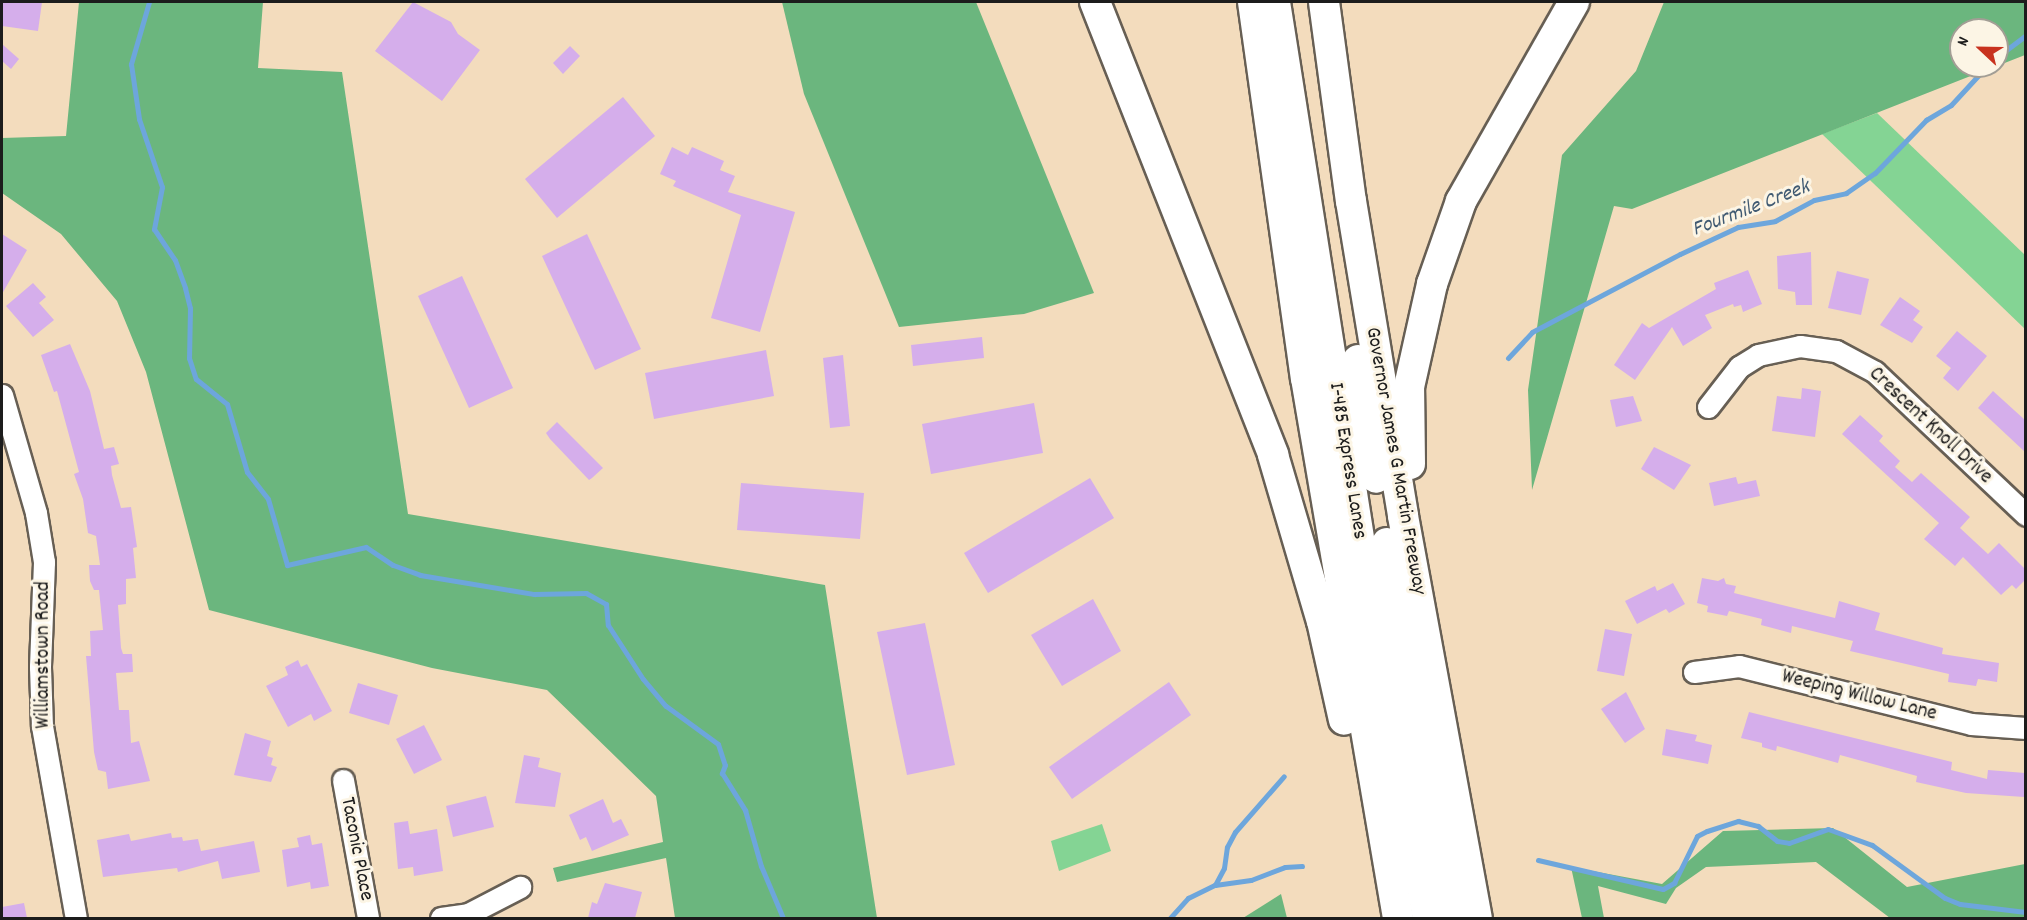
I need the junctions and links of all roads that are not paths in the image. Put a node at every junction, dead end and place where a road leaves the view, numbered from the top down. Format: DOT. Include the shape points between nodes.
graph roads {
  1 [pos="1095,2"];
  2 [pos="1253,2"];
  3 [pos="1275,2"];
  4 [pos="1307,2"];
  5 [pos="1324,2"];
  6 [pos="1574,2"];
  7 [pos="2,394"];
  8 [pos="1708,407"];
  9 [pos="2025,515"];
  10 [pos="1417,592"];
  11 [pos="1694,672"];
  12 [pos="2025,728"];
  13 [pos="343,780"];
  14 [pos="1389,867"];
  15 [pos="520,886"];
  16 [pos="76,918"];
  17 [pos="368,918"];
  18 [pos="441,918"];
  19 [pos="1398,918"];
  20 [pos="1428,918"];
  21 [pos="1454,918"];
  22 [pos="1477,918"];
  1 -- 14 [label="highway" via="1273,455 1322,621 1366,821"];
  2 -- 14 [label="highway" via="1304,367"];
  3 -- 20 [label="highway, I-485 Express Lanes" via="1371,614"];
  4 -- 21 [label="highway, I-485 Express Lanes" via="1365,414"];
  5 -- 10 [label="highway, Governor James G Martin Freeway" via="1351,201"];
  6 -- 10 [label="highway" via="1461,201 1432,284 1409,387"];
  7 -- 16 [label="street, Williamstown Road" via="36,513 44,562 42,726"];
  8 -- 9 [label="street, Crescent Knoll Drive" via="1739,367 1758,355 1800,346 1836,351 1875,372"];
  10 -- 22 [label="highway, Governor James G Martin Freeway"];
  11 -- 12 [label="street, Weeping Willow Lane" via="1738,666 1971,724"];
  13 -- 17 [label="street, Taconic Place"];
  14 -- 19 [label="highway"];
  15 -- 18 [label="street" via="468,914"];
}
